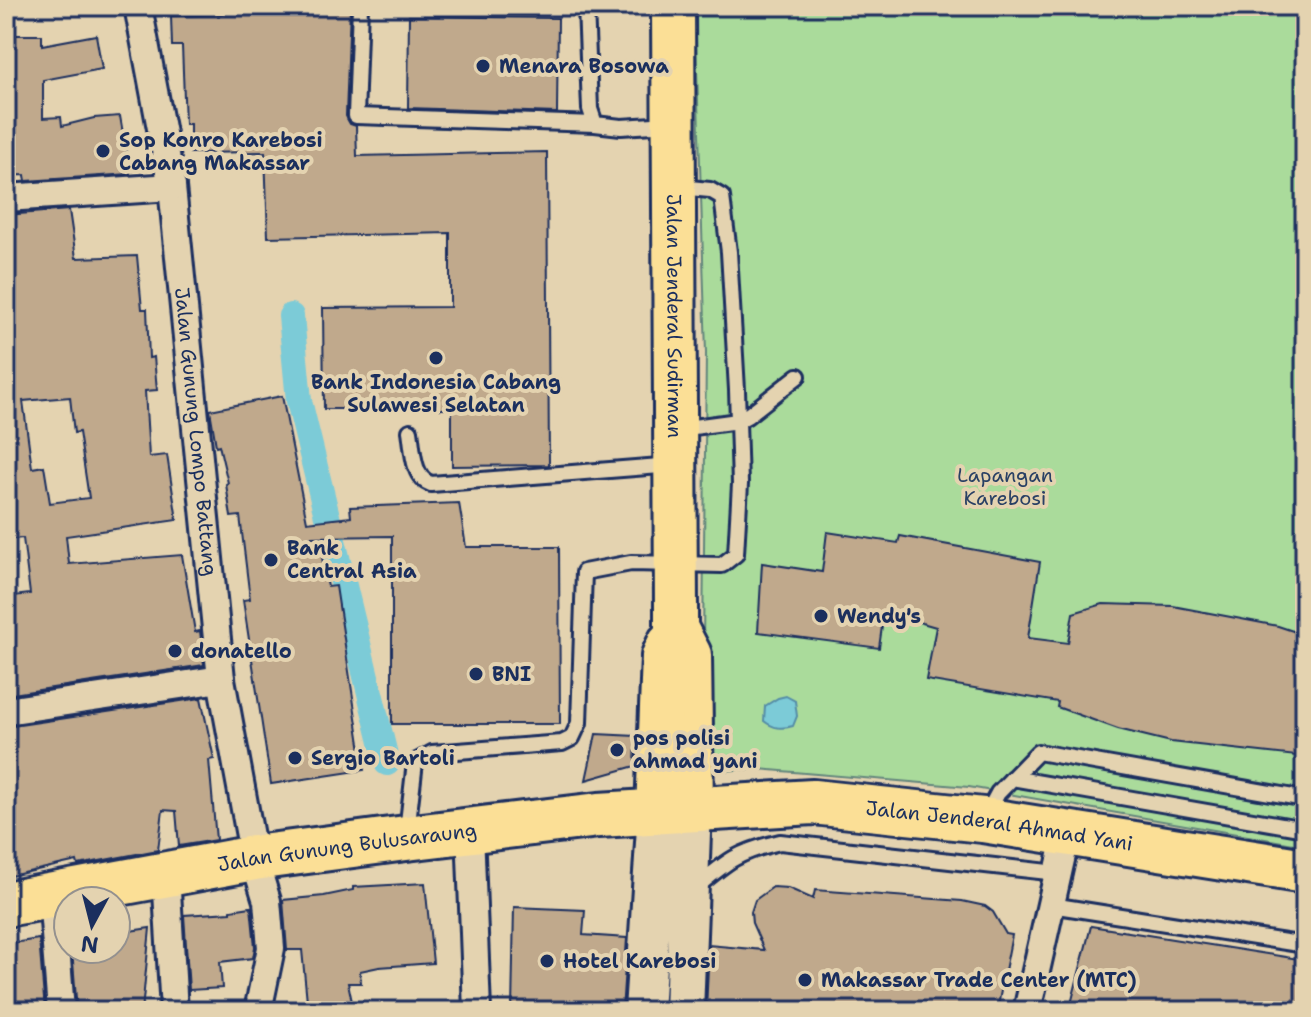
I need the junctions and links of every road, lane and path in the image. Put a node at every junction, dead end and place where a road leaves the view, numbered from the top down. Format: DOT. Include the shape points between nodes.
graph roads {
  1 [pos="138,6"];
  2 [pos="360,6"];
  3 [pos="586,6"];
  4 [pos="673,6"];
  5 [pos="595,124"];
  6 [pos="674,124"];
  7 [pos="172,187"];
  8 [pos="675,187"];
  9 [pos="6,198"];
  10 [pos="798,376"];
  11 [pos="738,421"];
  12 [pos="410,431"];
  13 [pos="676,447"];
  14 [pos="676,564"];
  15 [pos="221,679"];
  16 [pos="6,711"];
  17 [pos="1012,778"];
  18 [pos="1305,799"];
  19 [pos="674,810"];
  20 [pos="983,820"];
  21 [pos="1305,829"];
  22 [pos="470,830"];
  23 [pos="406,838"];
  24 [pos="1062,853"];
  25 [pos="254,858"];
  26 [pos="1305,871"];
  27 [pos="166,874"];
  28 [pos="106,885"];
  29 [pos="690,892"];
  30 [pos="52,895"];
  31 [pos="6,904"];
  32 [pos="1051,905"];
  33 [pos="1305,945"];
  34 [pos="57,965"];
  35 [pos="61,1011"];
  36 [pos="174,1011"];
  37 [pos="258,1011"];
  38 [pos="477,1011"];
  39 [pos="644,1011"];
  40 [pos="684,1011"];
  41 [pos="1027,1011"];
  1 -- 7 [label="street, Jalan Gunung Lompo Battang"];
  2 -- 5 [label="lane" via="356,116"];
  3 -- 5 [label="lane"];
  4 -- 6 [label="main road, Jalan Jenderal Sudirman"];
  5 -- 6 [label="lane"];
  6 -- 8 [label="main road, Jalan Jenderal Sudirman"];
  7 -- 9 [label="street"];
  7 -- 15 [label="street, Jalan Gunung Lompo Battang"];
  8 -- 11 [label="lane" via="710,190 722,197"];
  8 -- 13 [label="main road, Jalan Jenderal Sudirman"];
  10 -- 11 [label="lane"];
  11 -- 13 [label="lane"];
  11 -- 14 [label="lane" via="736,554 722,565"];
  12 -- 13 [label="lane" via="418,474 431,484"];
  13 -- 14 [label="main road, Jalan Jenderal Sudirman"];
  14 -- 19 [label="main road, Jalan Jenderal Sudirman" via="676,628 663,656"];
  14 -- 23 [label="lane" via="631,563 584,572 579,723 572,738 421,756 415,762"];
  15 -- 16 [label="street"];
  15 -- 25 [label="street, Jalan Gunung Lompo Battang"];
  17 -- 18 [label="lane" via="1038,752"];
  17 -- 20 [label="lane"];
  17 -- 21 [label="lane"];
  19 -- 20 [label="highway, Jalan Jenderal Ahmad Yani" via="813,802"];
  19 -- 22 [label="highway, Jalan Gunung Bulusaraung"];
  19 -- 29 [label="main road"];
  19 -- 39 [label="main road"];
  20 -- 24 [label="highway, Jalan Jenderal Ahmad Yani"];
  22 -- 23 [label="highway, Jalan Gunung Bulusaraung"];
  22 -- 38 [label="street"];
  23 -- 25 [label="highway, Jalan Gunung Bulusaraung"];
  24 -- 26 [label="highway, Jalan Jenderal Ahmad Yani"];
  24 -- 29 [label="lane" via="780,842 747,850"];
  24 -- 32 [label="street"];
  25 -- 27 [label="highway, Jalan Gunung Bulusaraung"];
  25 -- 37 [label="street, Jalan Gunung Lompo Battang" via="267,901 271,948"];
  27 -- 28 [label="highway, Jalan Gunung Bulusaraung"];
  27 -- 36 [label="street"];
  29 -- 40 [label="main road"];
  30 -- 31 [label="highway, Jalan Gunung Bulusaraung"];
  32 -- 33 [label="lane"];
  32 -- 41 [label="street"];
  34 -- 35 [label="street"];
}
